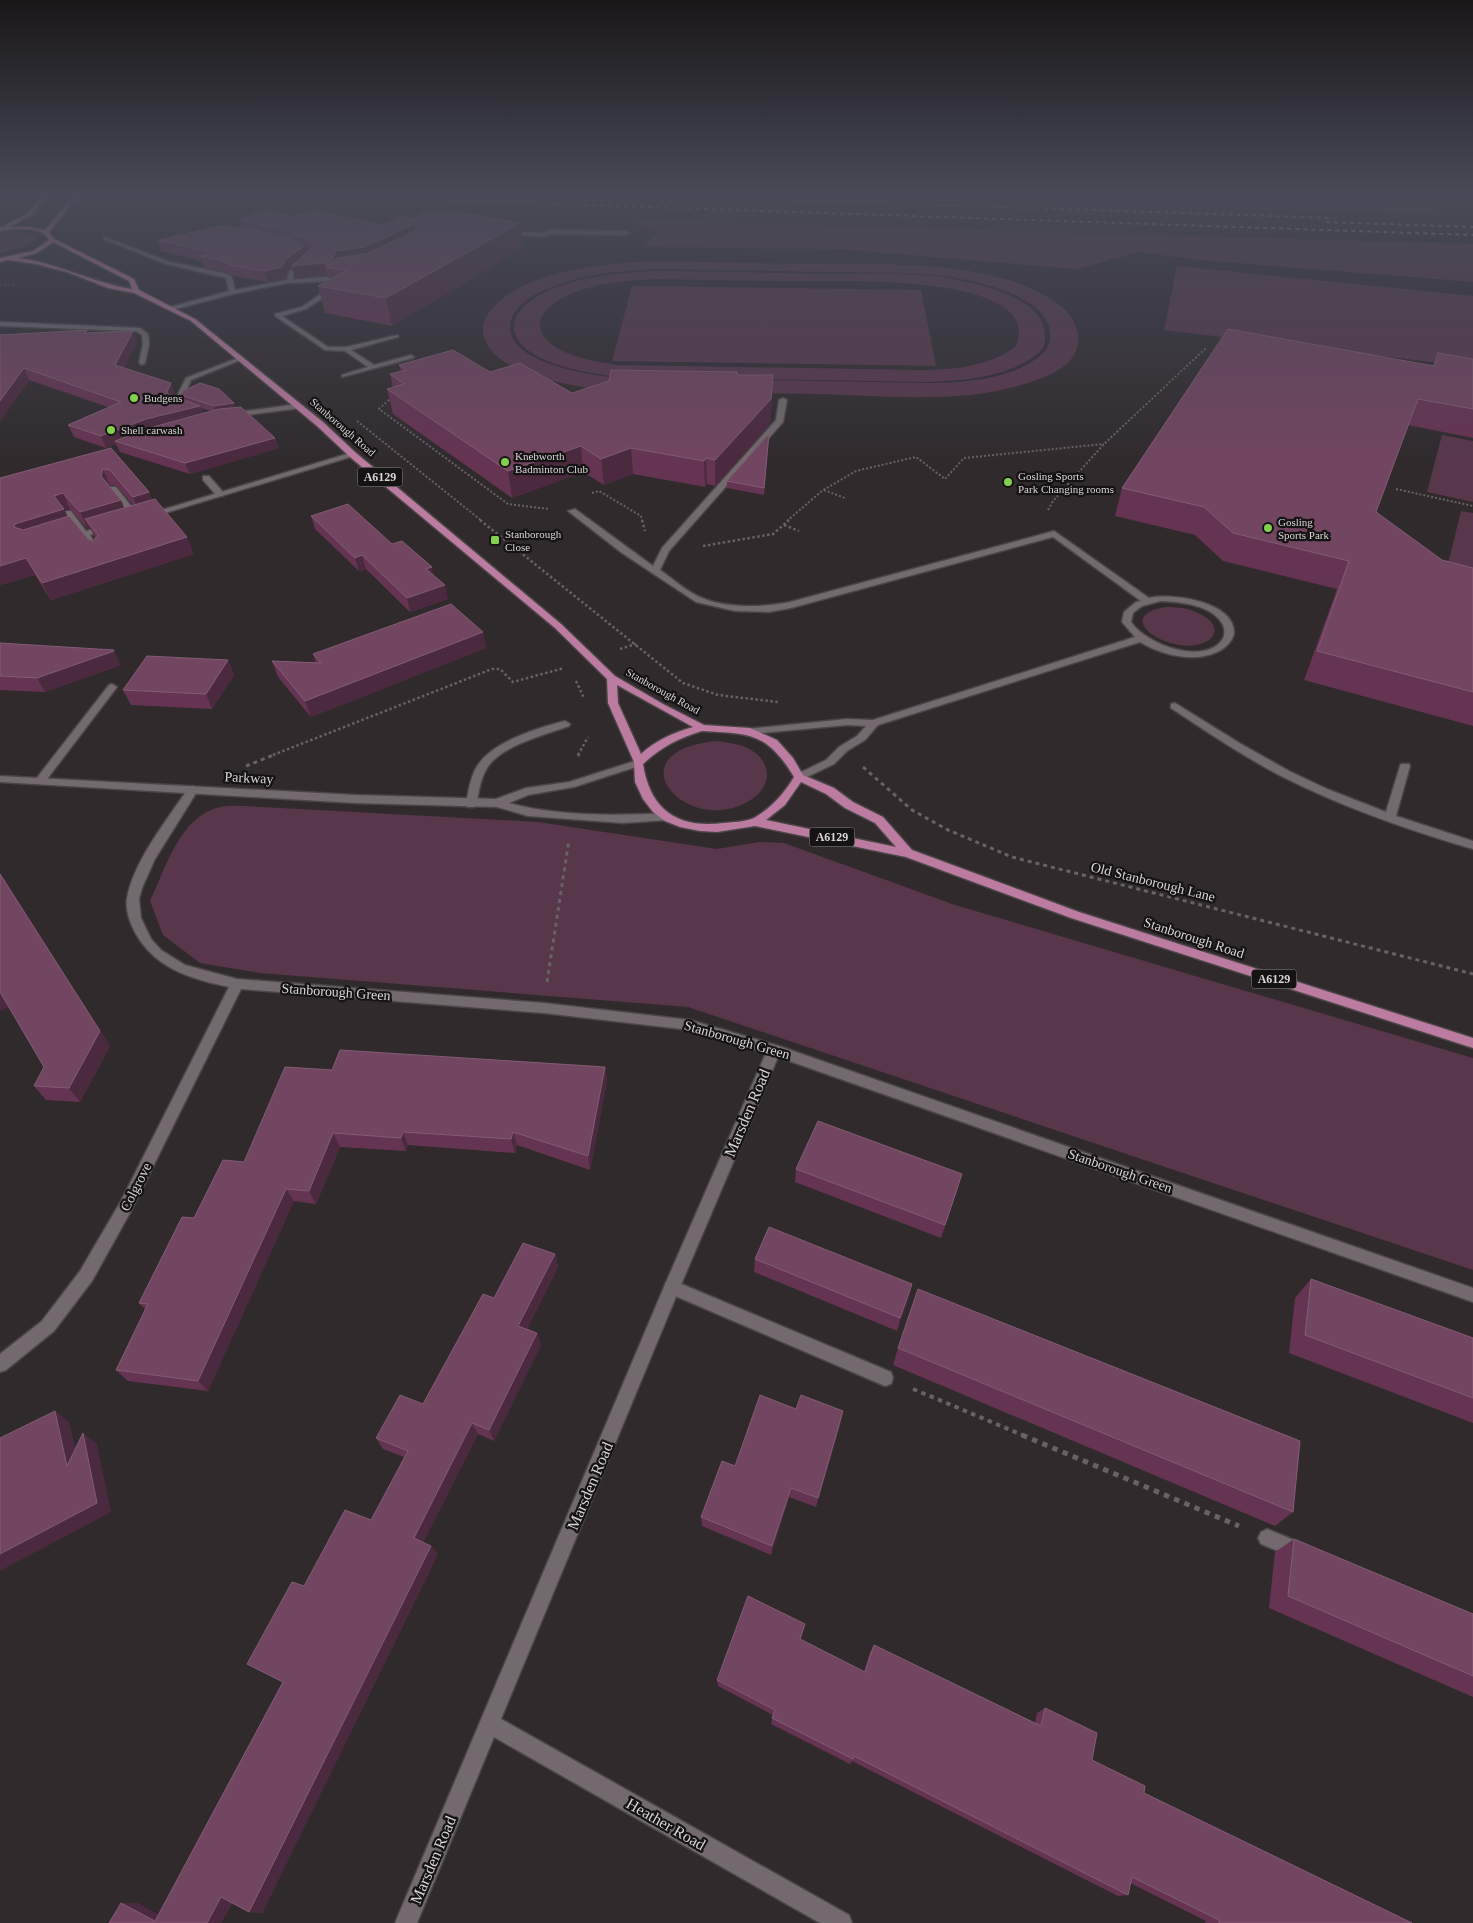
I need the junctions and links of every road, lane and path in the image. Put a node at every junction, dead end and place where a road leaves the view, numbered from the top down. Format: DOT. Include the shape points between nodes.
graph roads {
  1 [pos="102,284"];
  2 [pos="133,284"];
  3 [pos="230,284"];
  4 [pos="276,284"];
  5 [pos="338,284"];
  6 [pos="136,291"];
  7 [pos="232,292"];
  8 [pos="172,308"];
  9 [pos="0,324"];
  10 [pos="396,336"];
  11 [pos="346,348"];
  12 [pos="1206,348"];
  13 [pos="411,357"];
  14 [pos="240,358"];
  15 [pos="142,363"];
  16 [pos="373,368"];
  17 [pos="360,372"];
  18 [pos="344,376"];
  19 [pos="783,400"];
  20 [pos="298,406"];
  21 [pos="193,409"];
  22 [pos="224,416"];
  23 [pos="355,419"];
  24 [pos="1104,444"];
  25 [pos="353,455"];
  26 [pos="206,478"];
  27 [pos="113,489"];
  28 [pos="1396,489"];
  29 [pos="823,490"];
  30 [pos="220,494"];
  31 [pos="845,498"];
  32 [pos="1473,506"];
  33 [pos="572,511"];
  34 [pos="68,513"];
  35 [pos="137,518"];
  36 [pos="128,521"];
  37 [pos="783,525"];
  38 [pos="111,526"];
  39 [pos="78,531"];
  40 [pos="799,531"];
  41 [pos="1054,534"];
  42 [pos="95,547"];
  43 [pos="665,550"];
  44 [pos="654,571"];
  45 [pos="1147,601"];
  46 [pos="1140,638"];
  47 [pos="569,667"];
  48 [pos="612,678"];
  49 [pos="112,687"];
  50 [pos="780,702"];
  51 [pos="1175,706"];
  52 [pos="874,723"];
  53 [pos="565,724"];
  54 [pos="702,728"];
  55 [pos="750,731"];
  56 [pos="639,762"];
  57 [pos="860,765"];
  58 [pos="245,766"];
  59 [pos="1405,766"];
  60 [pos="799,777"];
  61 [pos="0,779"];
  62 [pos="40,781"];
  63 [pos="193,790"];
  64 [pos="497,803"];
  65 [pos="471,804"];
  66 [pos="664,816"];
  67 [pos="1390,818"];
  68 [pos="756,822"];
  69 [pos="1473,845"];
  70 [pos="566,853"];
  71 [pos="908,853"];
  72 [pos="1473,974"];
  73 [pos="237,984"];
  74 [pos="544,1008"];
  75 [pos="1473,1043"];
  76 [pos="774,1050"];
  77 [pos="672,1287"];
  78 [pos="1473,1295"];
  79 [pos="0,1364"];
  80 [pos="885,1378"];
  81 [pos="1267,1538"];
  82 [pos="1312,1556"];
  83 [pos="491,1724"];
  84 [pos="406,1923"];
  85 [pos="841,1923"];
  1 -- 6 [label="main road, Stanborough Road / A6129"];
  2 -- 6 [label="main road, Stanborough Road / A6129"];
  3 -- 7 [label="street"];
  4 -- 7 [label="street"];
  5 -- 11 [label="street" via="304,308 277,315 327,349"];
  6 -- 8 [label="main road, Stanborough Road / A6129"];
  7 -- 8 [label="street"];
  8 -- 14 [label="main road, Stanborough Road / A6129" via="193,320"];
  9 -- 15 [label="street" via="138,329 146,334"];
  10 -- 11 [label="street"];
  11 -- 16 [label="street"];
  12 -- 24 [label="path"];
  13 -- 16 [label="street"];
  14 -- 20 [label="main road, Stanborough Road / A6129"];
  14 -- 21 [label="street" via="188,379 177,404"];
  16 -- 17 [label="street"];
  17 -- 18 [label="street"];
  17 -- 33 [label="path" via="393,395 379,409 508,504"];
  19 -- 43 [label="street" via="780,420"];
  20 -- 22 [label="street"];
  20 -- 25 [label="main road, Stanborough Road / A6129"];
  23 -- 50 [label="path" via="683,683 727,698"];
  24 -- 29 [label="path" via="964,458 945,479 916,456 856,471"];
  24 -- 41 [label="path" via="1053,501 1042,520"];
  25 -- 30 [label="street"];
  25 -- 48 [label="main road, Stanborough Road / A6129" via="558,626"];
  26 -- 30 [label="street"];
  27 -- 35 [label="street"];
  28 -- 32 [label="path"];
  29 -- 31 [label="path"];
  29 -- 37 [label="path"];
  30 -- 35 [label="street"];
  33 -- 44 [label="street"];
  34 -- 39 [label="street"];
  35 -- 36 [label="street"];
  37 -- 40 [label="path"];
  37 -- 43 [label="path" via="773,534"];
  38 -- 39 [label="street"];
  39 -- 42 [label="street"];
  41 -- 44 [label="street" via="768,609 735,608 699,600"];
  41 -- 45 [label="street"];
  43 -- 44 [label="street"];
  45 -- 46 [label="street" via="1127,616 1132,631"];
  45 -- 46 [label="street" via="1177,599 1208,608 1228,624 1230,633 1228,642 1220,648 1190,654 1171,652"];
  46 -- 52 [label="street"];
  47 -- 58 [label="path" via="513,682 500,669 492,669"];
  48 -- 54 [label="main road, Stanborough Road / A6129"];
  48 -- 56 [label="main road, Stanborough Road" via="613,703"];
  49 -- 62 [label="street"];
  51 -- 67 [label="street" via="1222,738 1302,782"];
  52 -- 55 [label="street" via="847,722"];
  52 -- 60 [label="street" via="861,738 830,762"];
  53 -- 65 [label="street" via="494,753 481,768"];
  54 -- 55 [label="main road, Stanborough Road"];
  54 -- 56 [label="main road, Stanborough Road" via="654,747"];
  55 -- 60 [label="main road, Stanborough Road" via="773,742"];
  56 -- 64 [label="street, Parkway" via="570,785 526,792"];
  56 -- 66 [label="main road, Stanborough Road" via="638,780 648,801"];
  57 -- 72 [label="path, Old Stanborough Lane" via="912,810 948,830 1012,857"];
  59 -- 67 [label="street"];
  60 -- 68 [label="main road, Stanborough Road" via="777,808"];
  60 -- 71 [label="main road, Stanborough Road / A6129" via="879,820"];
  61 -- 62 [label="street, Parkway"];
  62 -- 63 [label="street, Parkway"];
  63 -- 65 [label="street, Parkway"];
  63 -- 73 [label="street, Stanborough Green" via="140,878 133,899 134,918 148,945 171,965 200,976"];
  64 -- 65 [label="street, Parkway"];
  64 -- 66 [label="street, Parkway" via="528,812 623,819"];
  66 -- 68 [label="main road, Stanborough Road" via="705,828"];
  67 -- 69 [label="street"];
  68 -- 71 [label="main road, Stanborough Road / A6129"];
  70 -- 74 [label="path"];
  71 -- 75 [label="main road, Stanborough Road / A6129" via="1074,915"];
  73 -- 74 [label="street, Stanborough Green"];
  73 -- 79 [label="street, Colgrove" via="126,1206 86,1276 48,1326"];
  74 -- 76 [label="street, Stanborough Green" via="690,1025"];
  76 -- 77 [label="street, Marsden Road"];
  76 -- 78 [label="street, Stanborough Green"];
  77 -- 80 [label="street"];
  77 -- 83 [label="street, Marsden Road"];
  80 -- 81 [label="path"];
  81 -- 82 [label="street"];
  83 -- 84 [label="street, Marsden Road"];
  83 -- 85 [label="street, Heather Road"];
}
